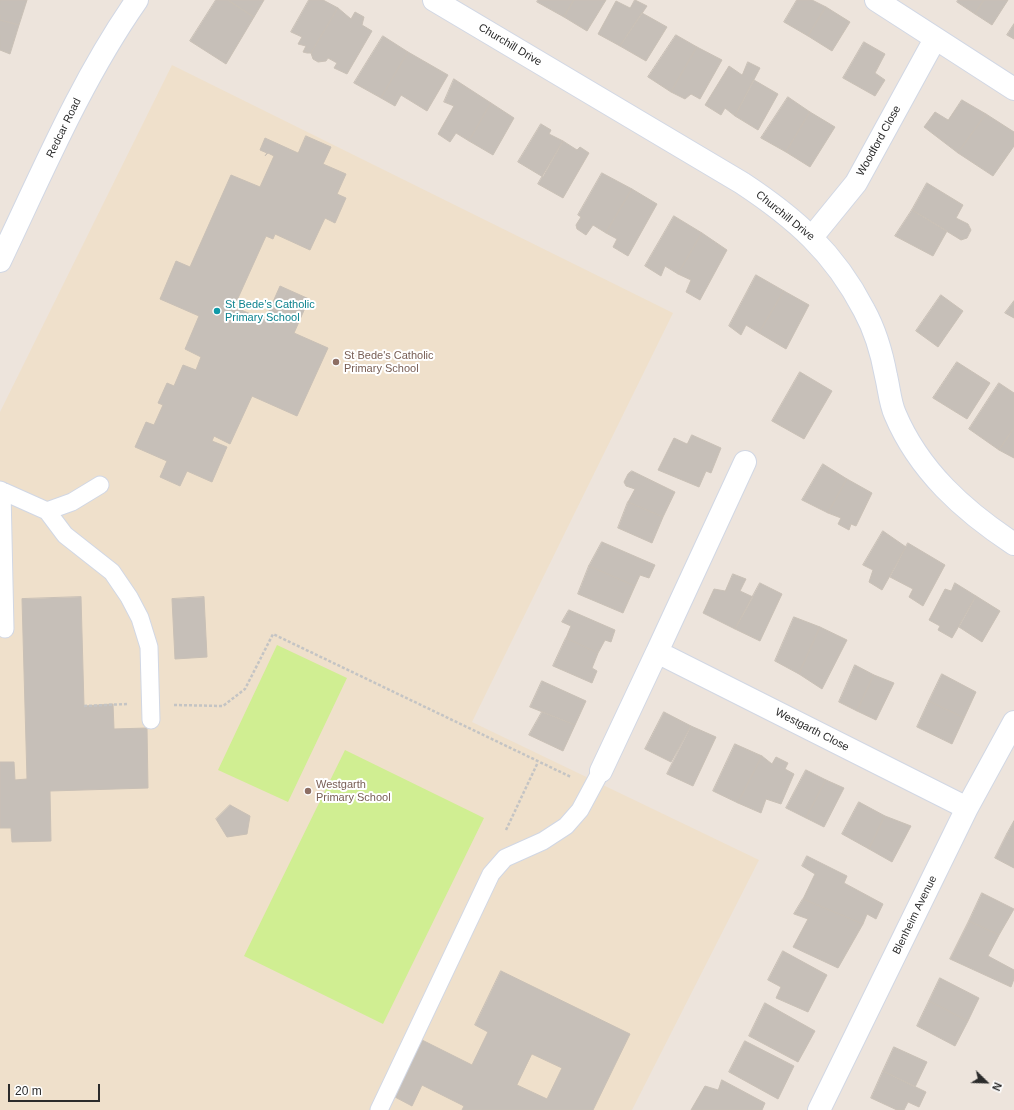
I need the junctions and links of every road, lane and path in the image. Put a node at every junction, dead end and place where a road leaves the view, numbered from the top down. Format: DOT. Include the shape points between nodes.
graph roads {
  1 [pos="137,0"];
  2 [pos="434,0"];
  3 [pos="876,0"];
  4 [pos="935,39"];
  5 [pos="1014,89"];
  6 [pos="812,237"];
  7 [pos="0,261"];
  8 [pos="745,462"];
  9 [pos="100,485"];
  10 [pos="1,491"];
  11 [pos="47,511"];
  12 [pos="1014,544"];
  13 [pos="5,629"];
  14 [pos="657,652"];
  15 [pos="84,706"];
  16 [pos="151,712"];
  17 [pos="1014,722"];
  18 [pos="538,762"];
  19 [pos="596,779"];
  20 [pos="967,808"];
  21 [pos="505,858"];
  22 [pos="379,1110"];
  23 [pos="819,1110"];
  1 -- 7 [label="street, Redcar Road" via="82,90"];
  2 -- 6 [label="street, Churchill Drive" via="742,183 772,203"];
  3 -- 4 [label="street"];
  4 -- 5 [label="street"];
  4 -- 6 [label="street, Woodford Close" via="856,183"];
  6 -- 12 [label="street, Churchill Drive" via="840,270 864,310 882,354 894,414 913,448 952,497 985,525"];
  8 -- 14 [label="street"];
  9 -- 11 [label="lane" via="72,502"];
  10 -- 11 [label="lane"];
  10 -- 13 [label="lane"];
  11 -- 16 [label="lane" via="65,535 112,572 140,618 149,647"];
  14 -- 19 [label="street"];
  14 -- 20 [label="street, Westgarth Close"];
  15 -- 16 [label="path"];
  16 -- 18 [label="path" via="223,706 245,689 273,634"];
  17 -- 20 [label="street, Blenheim Avenue"];
  18 -- 19 [label="path"];
  18 -- 21 [label="path" via="502,838"];
  19 -- 21 [label="lane" via="580,810 566,826 543,841"];
  20 -- 23 [label="street, Blenheim Avenue"];
  21 -- 22 [label="lane" via="491,874"];
}
